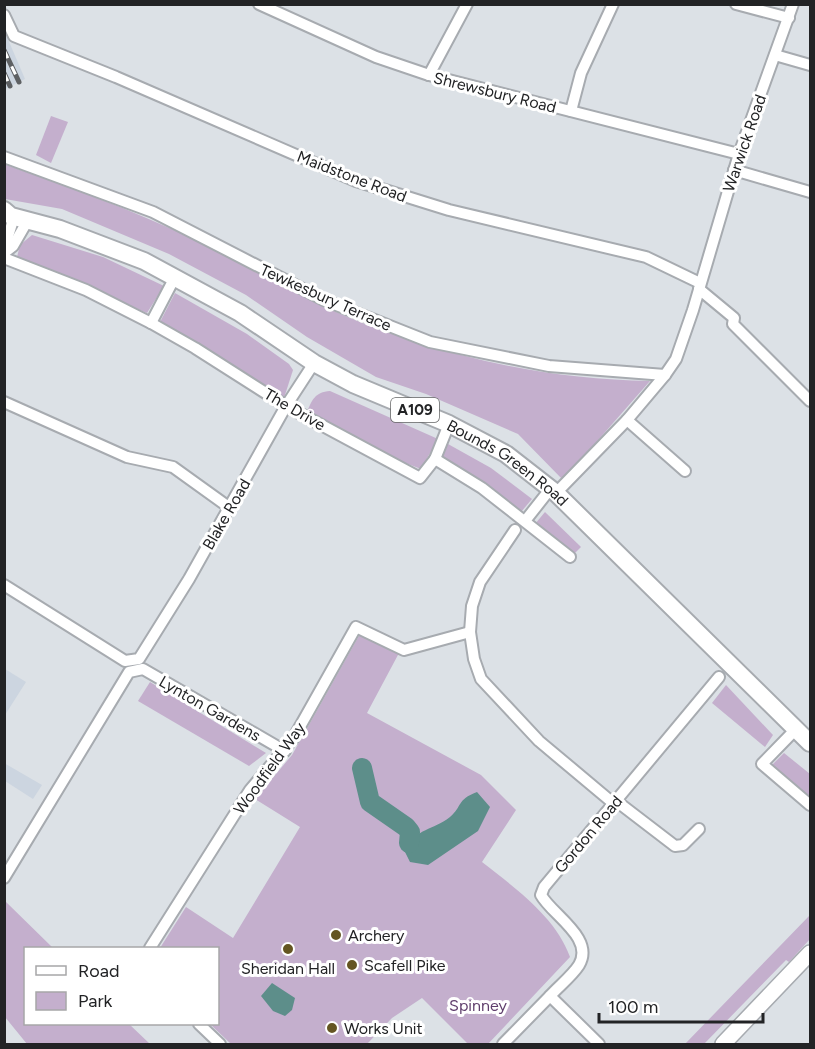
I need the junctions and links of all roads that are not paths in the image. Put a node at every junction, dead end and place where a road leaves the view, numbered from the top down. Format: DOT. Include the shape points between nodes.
graph roads {
  1 [pos="260,4"];
  2 [pos="467,4"];
  3 [pos="613,4"];
  4 [pos="736,4"];
  5 [pos="793,4"];
  6 [pos="4,15"];
  7 [pos="789,18"];
  8 [pos="775,55"];
  9 [pos="810,65"];
  10 [pos="429,75"];
  11 [pos="571,111"];
  12 [pos="739,154"];
  13 [pos="4,157"];
  14 [pos="734,170"];
  15 [pos="810,192"];
  16 [pos="12,217"];
  17 [pos="4,251"];
  18 [pos="4,258"];
  19 [pos="175,277"];
  20 [pos="699,286"];
  21 [pos="151,323"];
  22 [pos="314,363"];
  23 [pos="665,375"];
  24 [pos="808,394"];
  25 [pos="4,402"];
  26 [pos="286,406"];
  27 [pos="627,420"];
  28 [pos="448,424"];
  29 [pos="435,459"];
  30 [pos="685,471"];
  31 [pos="554,490"];
  32 [pos="230,508"];
  33 [pos="525,521"];
  34 [pos="515,530"];
  35 [pos="570,557"];
  36 [pos="4,585"];
  37 [pos="470,632"];
  38 [pos="134,665"];
  39 [pos="719,676"];
  40 [pos="796,729"];
  41 [pos="810,743"];
  42 [pos="285,751"];
  43 [pos="614,802"];
  44 [pos="810,806"];
  45 [pos="699,829"];
  46 [pos="4,878"];
  47 [pos="151,947"];
  48 [pos="810,953"];
  49 [pos="550,996"];
  50 [pos="201,1025"];
  51 [pos="220,1044"];
  52 [pos="503,1044"];
  53 [pos="598,1044"];
  54 [pos="723,1044"];
  1 -- 10 [label="street, Shrewsbury Road" via="376,57"];
  2 -- 10 [label="street"];
  3 -- 11 [label="street" via="581,73"];
  4 -- 7 [label="street"];
  5 -- 7 [label="street, Warwick Road"];
  6 -- 20 [label="street, Maidstone Road" via="14,36 356,181 449,210 646,257"];
  7 -- 8 [label="street, Warwick Road"];
  8 -- 9 [label="street"];
  8 -- 12 [label="street, Warwick Road"];
  10 -- 11 [label="street, Shrewsbury Road"];
  11 -- 12 [label="street, Shrewsbury Road"];
  12 -- 14 [label="street, Warwick Road"];
  13 -- 23 [label="street, Tewkesbury Terrace" via="153,212 324,300 430,342 549,366"];
  14 -- 15 [label="street"];
  14 -- 20 [label="street, Warwick Road"];
  16 -- 17 [label="street" via="13,246"];
  16 -- 19 [label="main road, Bounds Green Road / A109" via="105,245"];
  18 -- 21 [label="street, The Drive" via="86,290"];
  19 -- 21 [label="street"];
  19 -- 22 [label="main road, Bounds Green Road / A109" via="240,313"];
  20 -- 23 [label="street, Warwick Road" via="676,359"];
  20 -- 24 [label="street, Maidstone Road" via="734,318 733,324"];
  21 -- 26 [label="street, The Drive"];
  22 -- 26 [label="street, Blake Road"];
  22 -- 28 [label="main road, Bounds Green Road / A109"];
  23 -- 27 [label="street"];
  25 -- 32 [label="street" via="127,457 173,467"];
  26 -- 29 [label="street, The Drive" via="420,478"];
  26 -- 32 [label="street, Blake Road"];
  27 -- 30 [label="street"];
  27 -- 31 [label="street"];
  28 -- 29 [label="street"];
  28 -- 31 [label="main road, Bounds Green Road / A109" via="506,454"];
  29 -- 33 [label="street"];
  31 -- 33 [label="street"];
  31 -- 40 [label="main road, Bounds Green Road / A109"];
  32 -- 38 [label="street, Blake Road"];
  33 -- 35 [label="street"];
  34 -- 37 [label="street" via="480,582 472,606"];
  36 -- 38 [label="street, Lynton Gardens"];
  37 -- 42 [label="street, Woodfield Way" via="404,650 356,627"];
  37 -- 43 [label="street" via="481,679 539,741"];
  38 -- 42 [label="street, Lynton Gardens"];
  38 -- 46 [label="street, Blake Road"];
  39 -- 43 [label="street, Gordon Road"];
  40 -- 41 [label="main road, Bounds Green Road / A109"];
  40 -- 44 [label="street" via="762,764"];
  42 -- 47 [label="street, Woodfield Way" via="250,790"];
  43 -- 45 [label="street" via="675,846 684,845"];
  43 -- 49 [label="street, Gordon Road" via="541,895 579,938 582,947 578,966"];
  48 -- 54 [label="main road"];
  49 -- 52 [label="street"];
  49 -- 53 [label="street"];
  50 -- 51 [label="street"];
}
